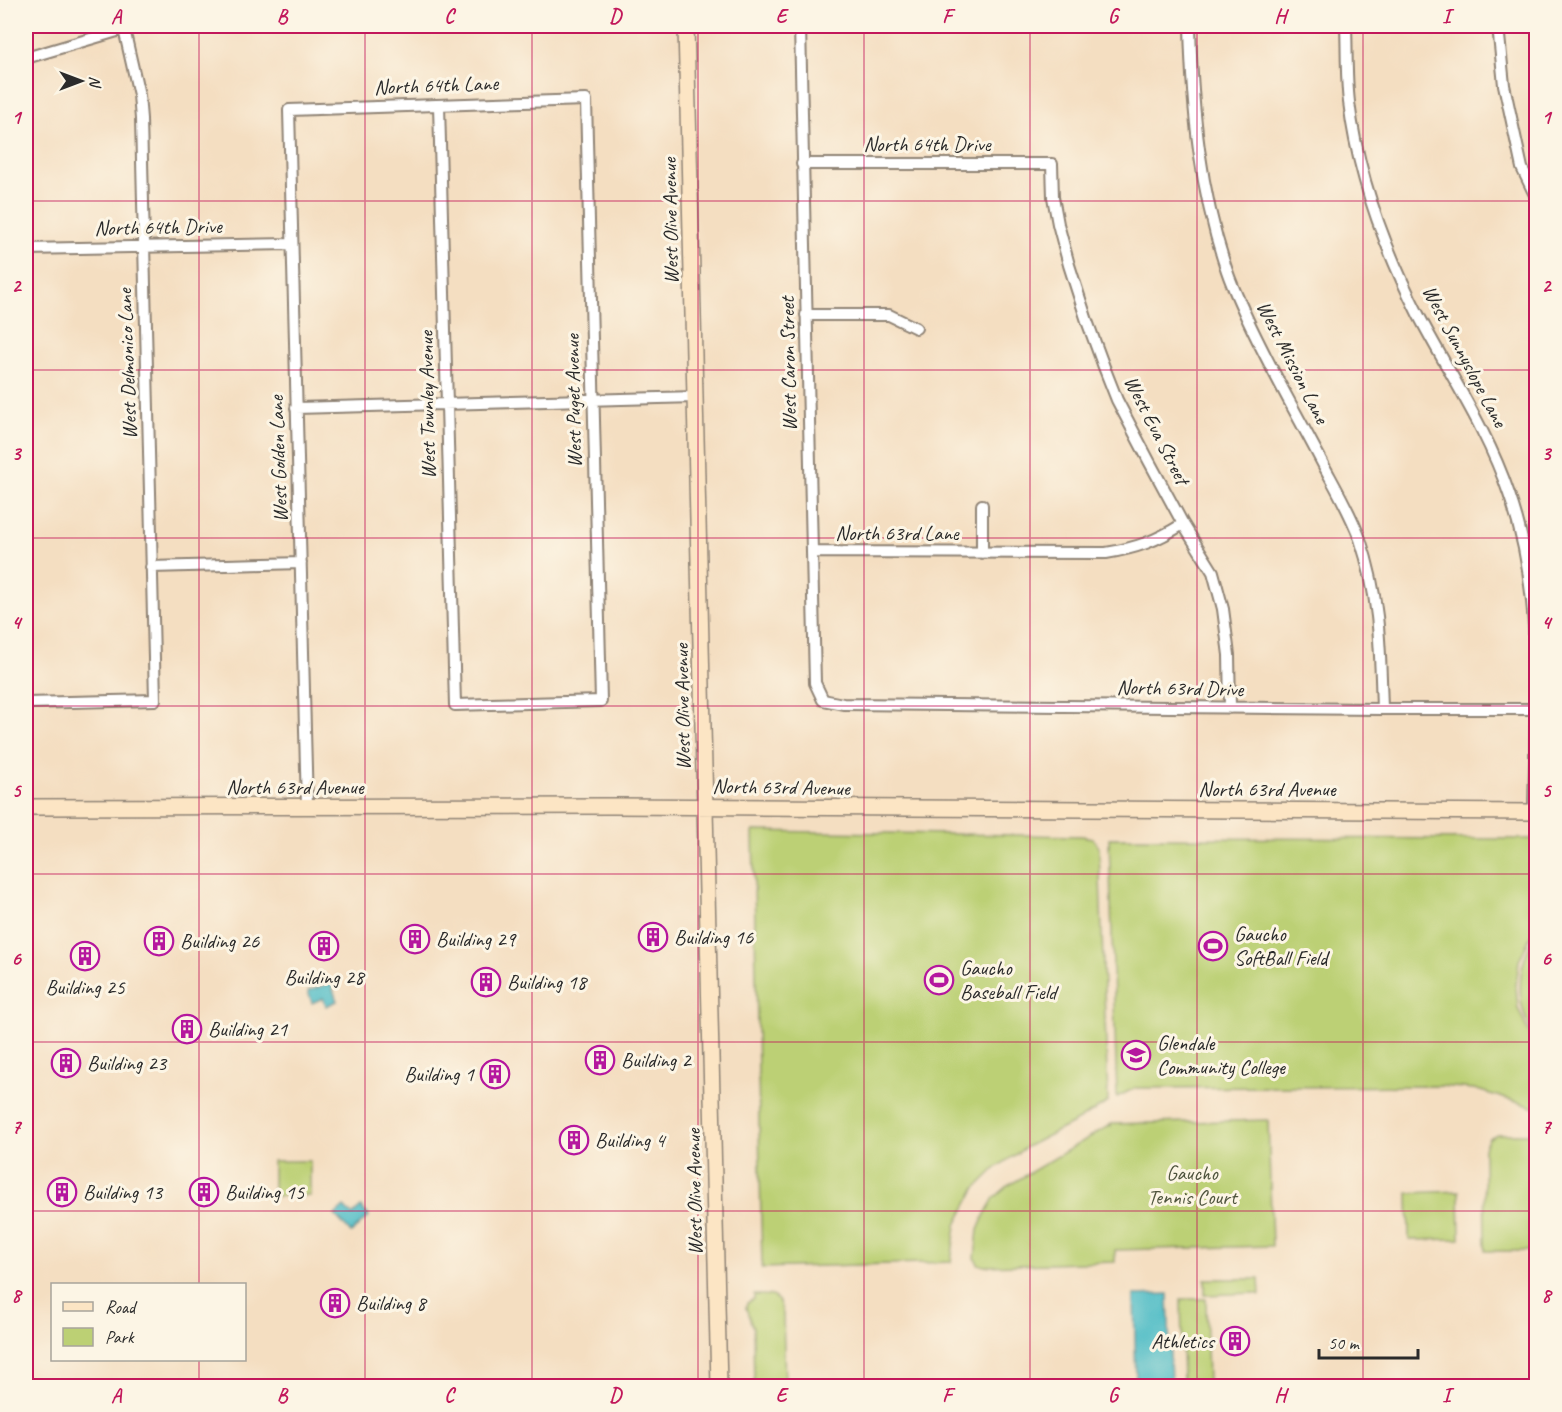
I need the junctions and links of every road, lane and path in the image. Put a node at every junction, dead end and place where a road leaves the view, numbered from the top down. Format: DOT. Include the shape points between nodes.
graph roads {
  1 [pos="140,26"];
  2 [pos="686,26"];
  3 [pos="800,26"];
  4 [pos="1190,26"];
  5 [pos="1346,26"];
  6 [pos="1498,26"];
  7 [pos="124,29"];
  8 [pos="26,58"];
  9 [pos="586,100"];
  10 [pos="439,105"];
  11 [pos="288,110"];
  12 [pos="802,164"];
  13 [pos="1052,164"];
  14 [pos="1536,197"];
  15 [pos="292,244"];
  16 [pos="143,246"];
  17 [pos="26,249"];
  18 [pos="806,315"];
  19 [pos="916,328"];
  20 [pos="696,397"];
  21 [pos="593,400"];
  22 [pos="447,404"];
  23 [pos="297,408"];
  24 [pos="982,505"];
  25 [pos="1183,524"];
  26 [pos="812,552"];
  27 [pos="982,553"];
  28 [pos="301,563"];
  29 [pos="151,567"];
  30 [pos="823,700"];
  31 [pos="26,703"];
  32 [pos="455,705"];
  33 [pos="1230,708"];
  34 [pos="1382,709"];
  35 [pos="1536,709"];
  36 [pos="26,807"];
  37 [pos="307,807"];
  38 [pos="705,807"];
  39 [pos="1535,812"];
  40 [pos="719,1386"];
  1 -- 7 [label="street"];
  2 -- 20 [label="street, West Olive Avenue"];
  3 -- 12 [label="street, West Caron Street"];
  4 -- 34 [label="street, West Mission Lane" via="1196,135 1203,180 1227,272 1257,341 1360,538 1377,604"];
  5 -- 35 [label="street, West Sunnyslope Lane" via="1354,132 1378,226 1419,316 1488,442 1520,531 1534,618"];
  6 -- 14 [label="street" via="1504,84 1522,168"];
  7 -- 8 [label="street"];
  7 -- 16 [label="street, West Delmonico Lane" via="139,95"];
  9 -- 10 [label="street, North 64th Lane"];
  9 -- 21 [label="street, West Puget Avenue"];
  10 -- 11 [label="street, North 64th Lane"];
  10 -- 22 [label="street, West Townley Avenue"];
  11 -- 15 [label="street, West Golden Lane"];
  12 -- 13 [label="street, North 64th Drive"];
  12 -- 18 [label="street, West Caron Street"];
  13 -- 25 [label="street, West Eva Street" via="1058,224 1087,321 1117,400"];
  15 -- 16 [label="street, North 64th Drive"];
  15 -- 23 [label="street, West Golden Lane"];
  16 -- 17 [label="street, North 64th Drive"];
  16 -- 29 [label="street, West Delmonico Lane"];
  18 -- 19 [label="street" via="889,315"];
  18 -- 26 [label="street, West Caron Street"];
  20 -- 21 [label="street"];
  20 -- 38 [label="street, West Olive Avenue"];
  21 -- 22 [label="street"];
  21 -- 32 [label="street, West Puget Avenue" via="601,701"];
  22 -- 23 [label="street"];
  22 -- 32 [label="street, West Townley Avenue"];
  23 -- 28 [label="street, West Golden Lane"];
  24 -- 27 [label="street, North 63rd Lane"];
  25 -- 27 [label="street, North 63rd Lane" via="1142,546 1106,553"];
  25 -- 33 [label="street, West Eva Street" via="1212,572 1223,609"];
  26 -- 27 [label="street, North 63rd Lane"];
  26 -- 30 [label="street, West Caron Street" via="815,683"];
  28 -- 29 [label="street"];
  28 -- 37 [label="street, West Golden Lane"];
  29 -- 31 [label="street, West Delmonico Lane" via="155,700"];
  30 -- 33 [label="street, North 63rd Drive" via="843,704"];
  33 -- 34 [label="street, North 63rd Drive"];
  34 -- 35 [label="street, North 63rd Drive"];
  35 -- 39 [label="street, West Sunnyslope Lane"];
  36 -- 37 [label="street, North 63rd Avenue"];
  37 -- 38 [label="street, North 63rd Avenue"];
  38 -- 39 [label="street, North 63rd Avenue"];
  38 -- 40 [label="street, West Olive Avenue"];
}
